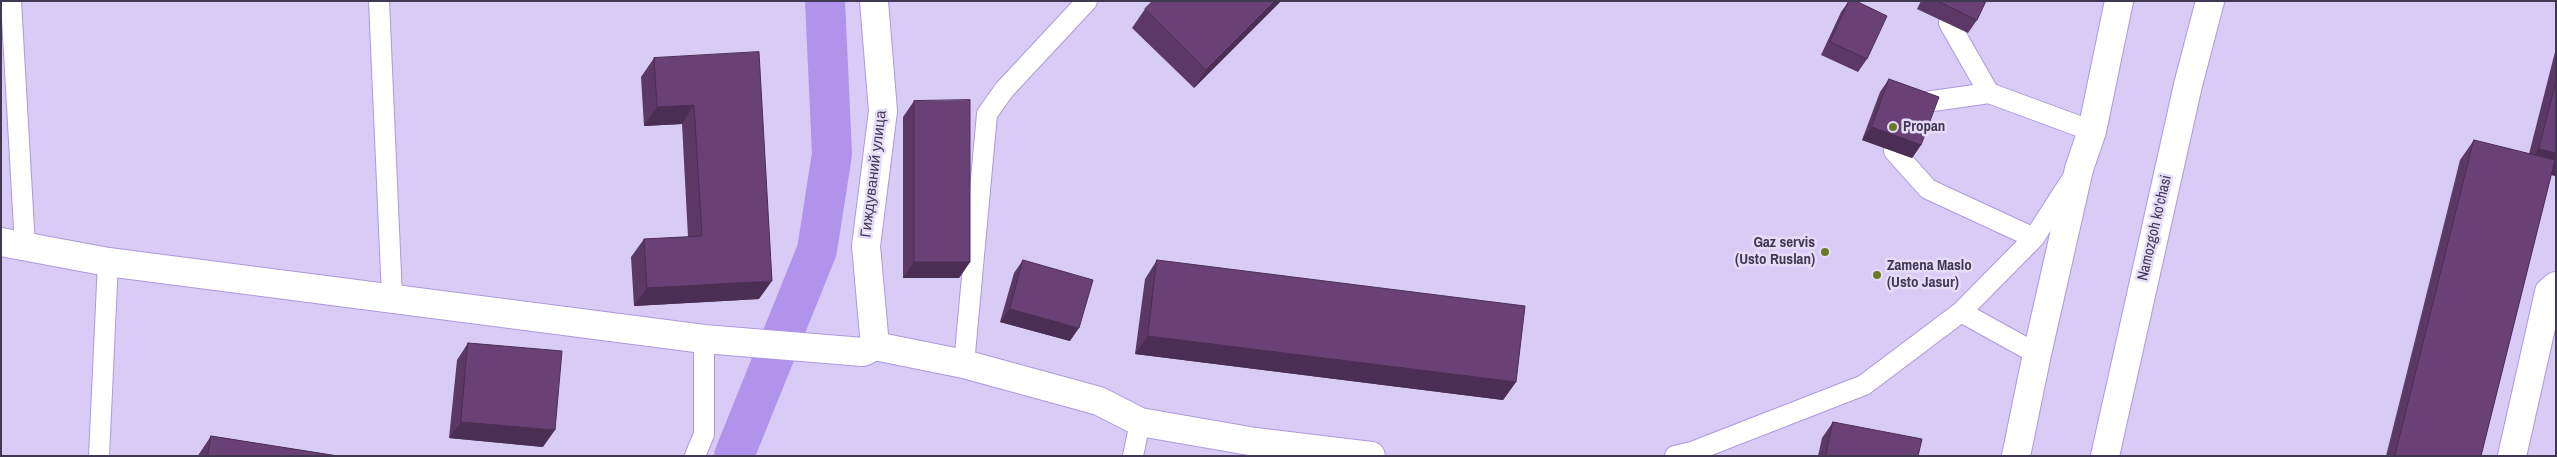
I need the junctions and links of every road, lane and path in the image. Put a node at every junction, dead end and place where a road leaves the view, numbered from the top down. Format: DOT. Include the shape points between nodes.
graph roads {
  1 [pos="11,1"];
  2 [pos="379,1"];
  3 [pos="874,1"];
  4 [pos="1087,1"];
  5 [pos="2119,1"];
  6 [pos="2210,1"];
  7 [pos="1949,24"];
  8 [pos="1989,93"];
  9 [pos="1912,104"];
  10 [pos="2092,131"];
  11 [pos="1894,151"];
  12 [pos="2079,169"];
  13 [pos="2034,238"];
  14 [pos="13,244"];
  15 [pos="108,262"];
  16 [pos="2556,286"];
  17 [pos="392,297"];
  18 [pos="1962,312"];
  19 [pos="704,339"];
  20 [pos="869,349"];
  21 [pos="2037,354"];
  22 [pos="964,364"];
  23 [pos="1140,422"];
  24 [pos="99,456"];
  25 [pos="695,456"];
  26 [pos="1133,456"];
  27 [pos="1371,456"];
  28 [pos="1675,456"];
  29 [pos="2016,456"];
  30 [pos="2105,456"];
  31 [pos="2512,456"];
  1 -- 14 [label="lane"];
  2 -- 17 [label="lane"];
  3 -- 20 [label="street, Гиждуваний улица" via="884,111 866,246"];
  4 -- 22 [label="lane" via="1004,90 988,114"];
  5 -- 10 [label="street"];
  6 -- 30 [label="street, Namozgoh ko'chasi" via="2188,85"];
  7 -- 8 [label="lane"];
  8 -- 9 [label="lane"];
  8 -- 10 [label="lane"];
  10 -- 12 [label="street"];
  11 -- 13 [label="lane" via="1928,189"];
  12 -- 13 [label="lane"];
  12 -- 21 [label="street"];
  13 -- 18 [label="lane"];
  14 -- 15 [label="street"];
  15 -- 17 [label="street"];
  15 -- 24 [label="lane"];
  16 -- 31 [label="street" via="2549,292"];
  17 -- 19 [label="street"];
  18 -- 21 [label="lane"];
  18 -- 28 [label="lane" via="1864,385"];
  19 -- 20 [label="street"];
  19 -- 25 [label="lane" via="704,434"];
  20 -- 22 [label="street"];
  21 -- 29 [label="street"];
  22 -- 23 [label="street" via="1099,402"];
  23 -- 26 [label="lane"];
  23 -- 27 [label="street" via="1255,442"];
}
